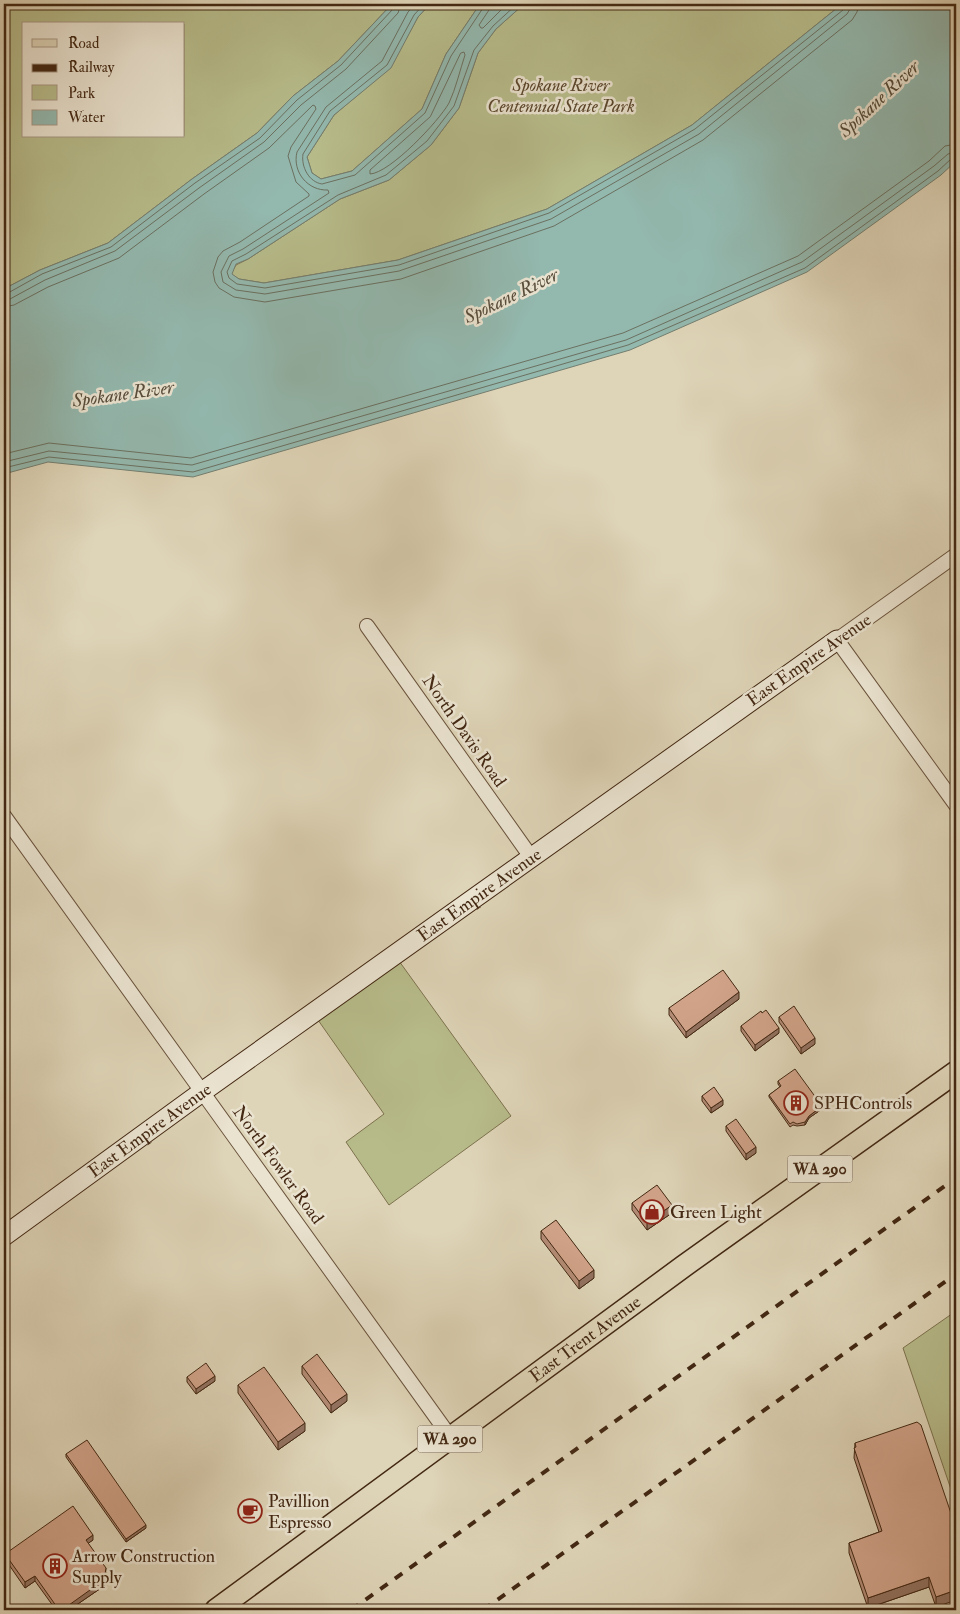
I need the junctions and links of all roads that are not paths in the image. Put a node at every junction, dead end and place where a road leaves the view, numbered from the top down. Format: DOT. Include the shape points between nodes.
graph roads {
  1 [pos="956,555"];
  2 [pos="367,626"];
  3 [pos="837,640"];
  4 [pos="956,805"];
  5 [pos="4,816"];
  6 [pos="531,857"];
  7 [pos="956,1072"];
  8 [pos="202,1092"];
  9 [pos="4,1236"];
  10 [pos="451,1438"];
  11 [pos="216,1610"];
  1 -- 3 [label="street, East Empire Avenue"];
  2 -- 6 [label="street, North Davis Road"];
  3 -- 4 [label="street"];
  3 -- 6 [label="street, East Empire Avenue"];
  5 -- 8 [label="street, North Fowler Road"];
  6 -- 8 [label="street, East Empire Avenue"];
  7 -- 10 [label="main road, East Trent Avenue / WA 290" via="684,1266"];
  8 -- 9 [label="street, East Empire Avenue"];
  8 -- 10 [label="street, North Fowler Road"];
  10 -- 11 [label="main road, East Trent Avenue / WA 290"];
}
